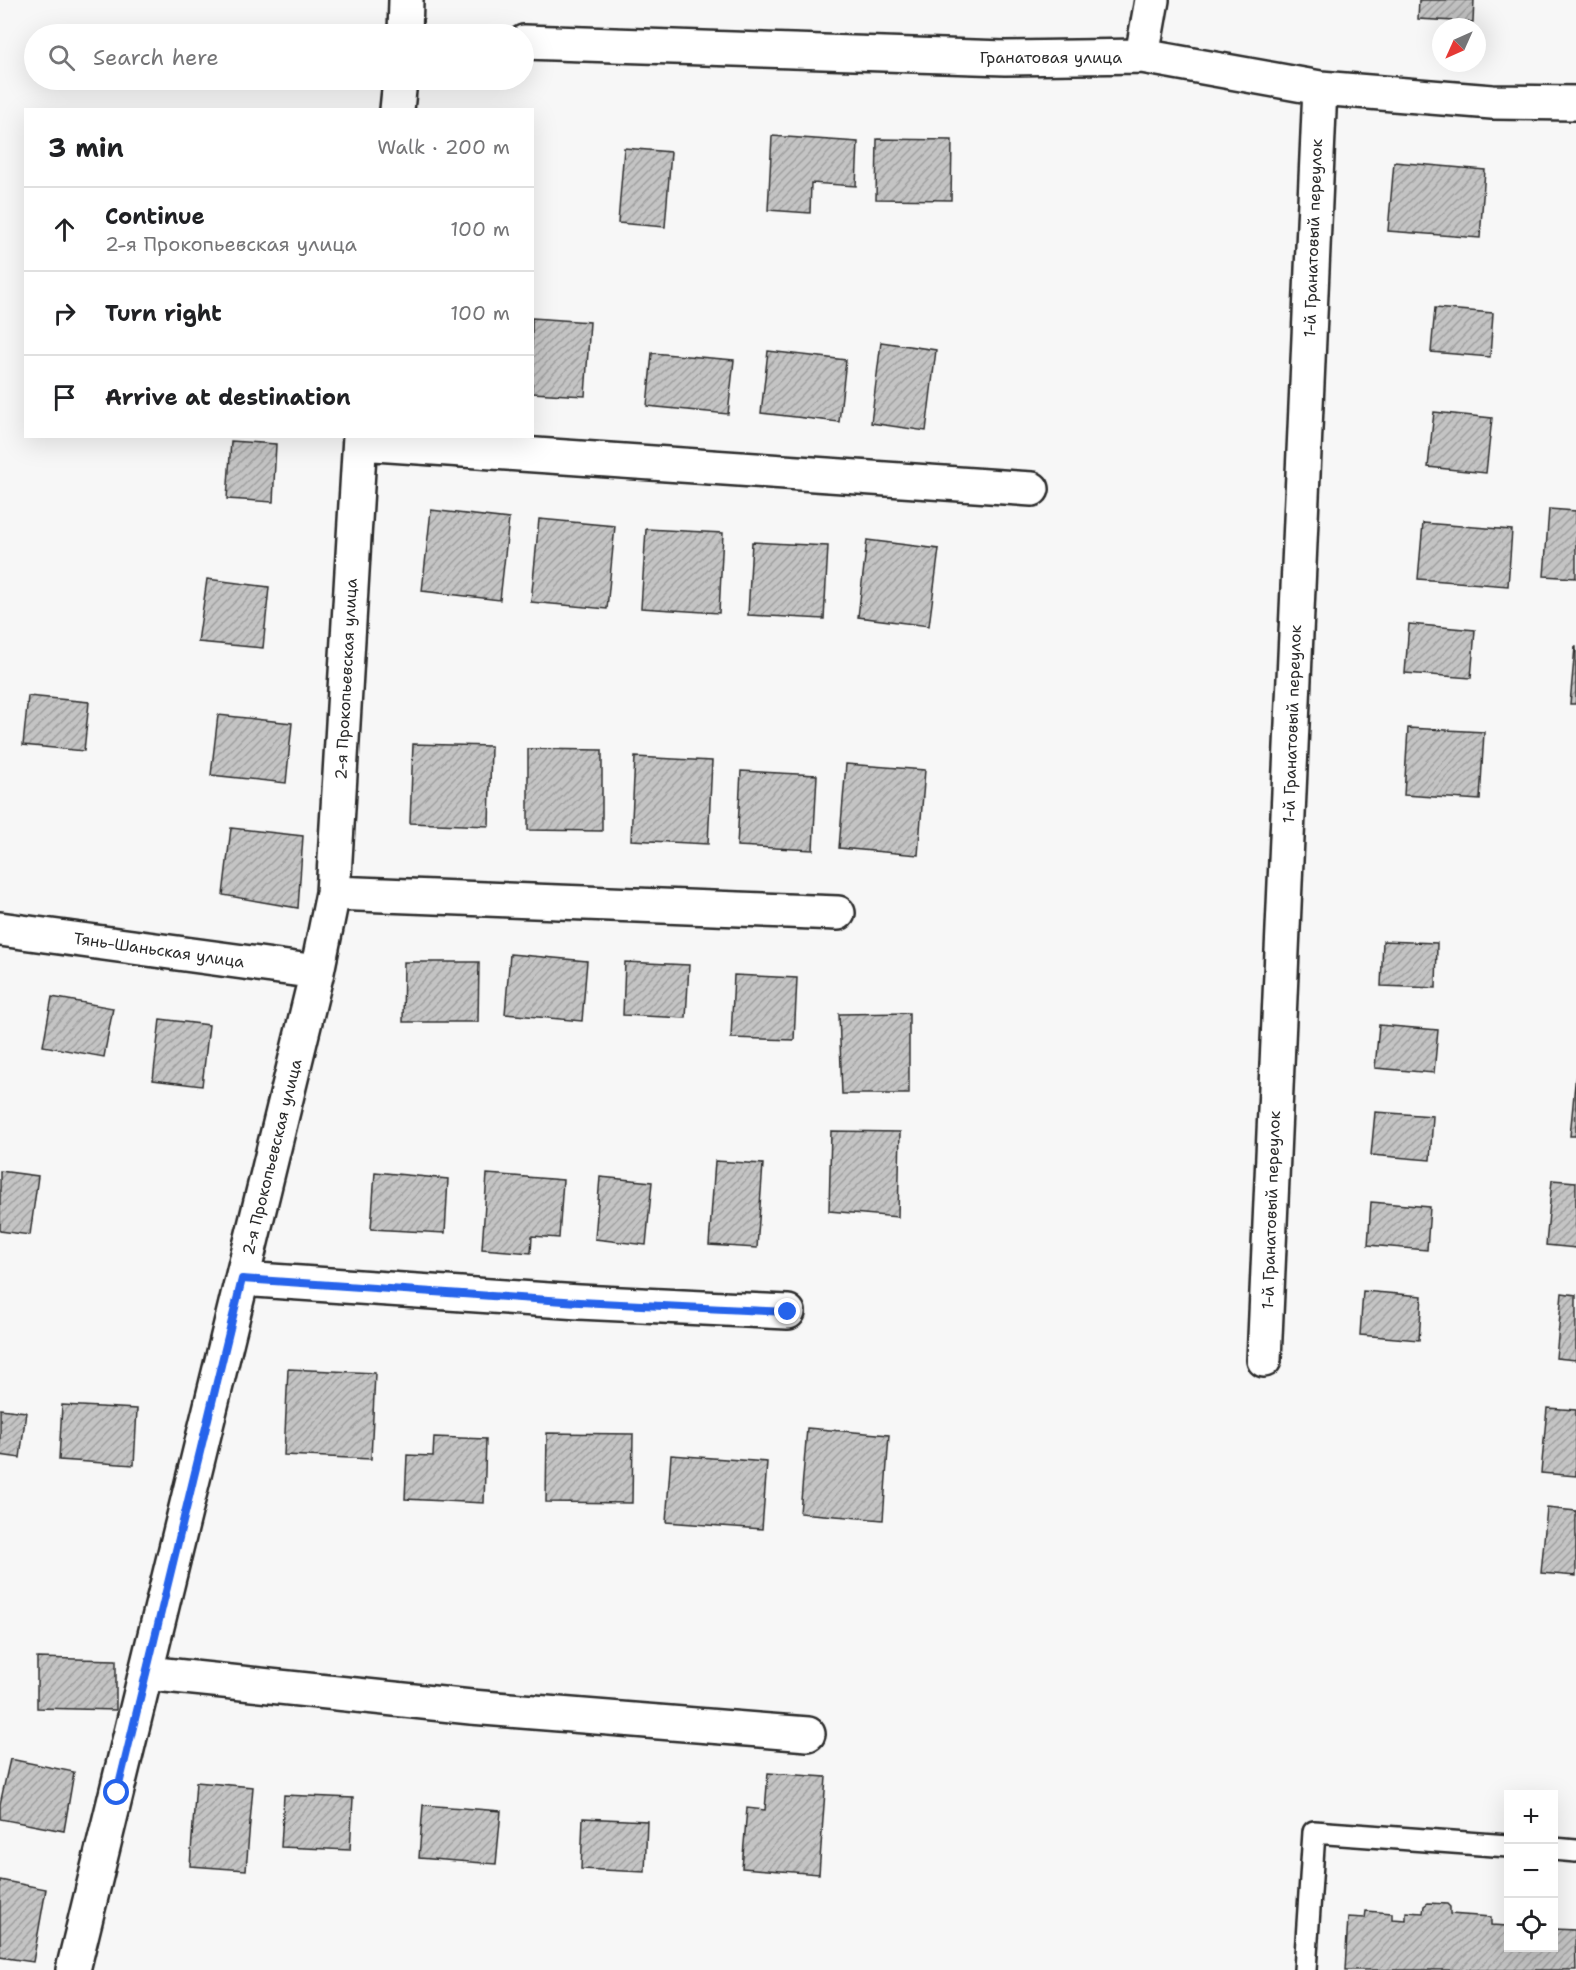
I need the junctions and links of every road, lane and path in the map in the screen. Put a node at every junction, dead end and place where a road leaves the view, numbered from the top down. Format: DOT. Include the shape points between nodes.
graph roads {
  1 [pos="406,0"];
  2 [pos="1152,0"];
  3 [pos="405,24"];
  4 [pos="534,42"];
  5 [pos="1142,56"];
  6 [pos="1320,88"];
  7 [pos="399,90"];
  8 [pos="1576,104"];
  9 [pos="397,108"];
  10 [pos="360,440"];
  11 [pos="1032,489"];
  12 [pos="333,894"];
  13 [pos="838,913"];
  14 [pos="0,929"];
  15 [pos="317,972"];
  16 [pos="242,1279"];
  17 [pos="788,1312"];
  18 [pos="1264,1360"];
  19 [pos="146,1673"];
  20 [pos="808,1734"];
  21 [pos="1504,1846"];
  22 [pos="1558,1849"];
  23 [pos="1576,1851"];
  24 [pos="73,1970"];
  25 [pos="1305,1970"];
  1 -- 3 [label="street"];
  2 -- 5 [label="street"];
  4 -- 5 [label="street, Гранатовая улица" via="1005,58"];
  5 -- 6 [label="street, Гранатовая улица"];
  6 -- 8 [label="street, Гранатовая улица" via="1492,102"];
  6 -- 18 [label="street, 1-й Гранатовый переулок"];
  7 -- 9 [label="street"];
  10 -- 11 [label="street"];
  10 -- 12 [label="street, 2-я Прокопьевская улица"];
  12 -- 13 [label="street"];
  12 -- 15 [label="street, 2-я Прокопьевская улица"];
  14 -- 15 [label="street, Тянь-Шаньская улица"];
  15 -- 16 [label="street, 2-я Прокопьевская улица"];
  16 -- 17 [label="street"];
  16 -- 19 [label="street, 2-я Прокопьевская улица"];
  19 -- 20 [label="street" via="471,1707"];
  19 -- 24 [label="street, 2-я Прокопьевская улица"];
  21 -- 25 [label="lane" via="1314,1832"];
  22 -- 23 [label="lane"];
}
